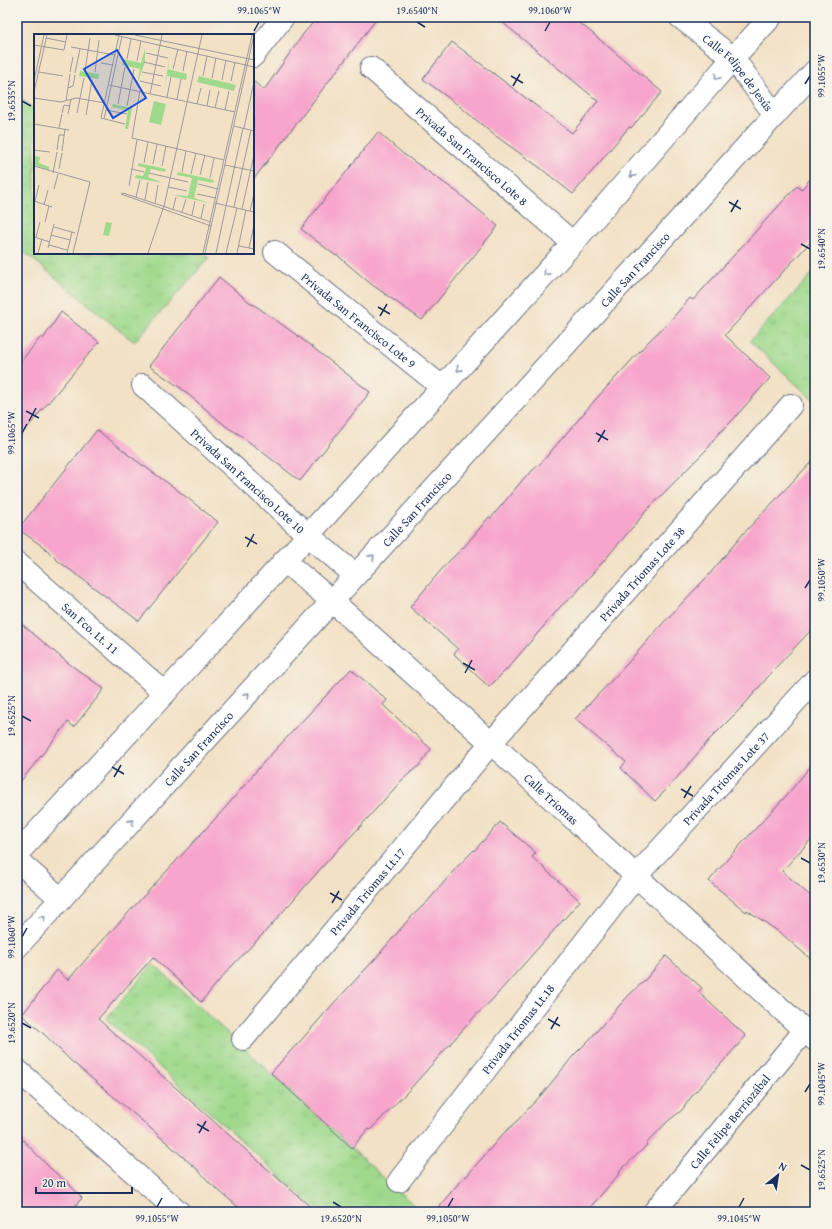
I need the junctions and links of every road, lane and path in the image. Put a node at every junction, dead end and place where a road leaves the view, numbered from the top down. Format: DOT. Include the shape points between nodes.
graph roads {
  1 [pos="283,17"];
  2 [pos="680,17"];
  3 [pos="771,17"];
  4 [pos="254,55"];
  5 [pos="733,58"];
  6 [pos="371,68"];
  7 [pos="815,71"];
  8 [pos="774,115"];
  9 [pos="573,243"];
  10 [pos="275,252"];
  11 [pos="142,385"];
  12 [pos="442,387"];
  13 [pos="791,405"];
  14 [pos="308,535"];
  15 [pos="284,561"];
  16 [pos="17,563"];
  17 [pos="355,576"];
  18 [pos="332,600"];
  19 [pos="815,680"];
  20 [pos="165,693"];
  21 [pos="491,743"];
  22 [pos="17,854"];
  23 [pos="17,860"];
  24 [pos="636,876"];
  25 [pos="61,899"];
  26 [pos="17,947"];
  27 [pos="810,1035"];
  28 [pos="243,1039"];
  29 [pos="17,1070"];
  30 [pos="399,1181"];
  31 [pos="179,1212"];
  32 [pos="654,1212"];
  1 -- 4 [label="street"];
  2 -- 5 [label="street, Calle Felipe de Jesús"];
  3 -- 5 [label="street"];
  5 -- 8 [label="street, Calle Felipe de Jesús"];
  5 -- 9 [label="street, one-way"];
  6 -- 9 [label="street, Privada San Francisco Lote 8"];
  7 -- 8 [label="street, Calle San Francisco"];
  17 -- 8 [label="street, Calle San Francisco, one-way"];
  9 -- 12 [label="street, one-way"];
  10 -- 12 [label="street, Privada San Francisco Lote 9"];
  11 -- 14 [label="street, Privada San Francisco Lote 10"];
  12 -- 14 [label="street"];
  13 -- 21 [label="street, Privada Triomas Lote 38"];
  14 -- 15 [label="street"];
  14 -- 17 [label="street, Privada San Francisco Lote 10"];
  15 -- 18 [label="street, Calle Triomas"];
  15 -- 20 [label="street"];
  16 -- 20 [label="street, San Fco. Lt. 11"];
  17 -- 18 [label="street, Calle San Francisco"];
  18 -- 21 [label="street, Calle Triomas"];
  25 -- 18 [label="street, Calle San Francisco, one-way"];
  19 -- 24 [label="street, Privada Triomas Lote 37"];
  20 -- 22 [label="street"];
  21 -- 24 [label="street, Calle Triomas"];
  21 -- 28 [label="street, Privada Triomas Lt.17"];
  23 -- 25 [label="street"];
  24 -- 27 [label="street, Calle Triomas"];
  24 -- 30 [label="street, Privada Triomas Lt.18"];
  26 -- 25 [label="street, Calle San Francisco, one-way"];
  27 -- 32 [label="street, Calle Felipe Berriozábal"];
  29 -- 31 [label="street"];
}
